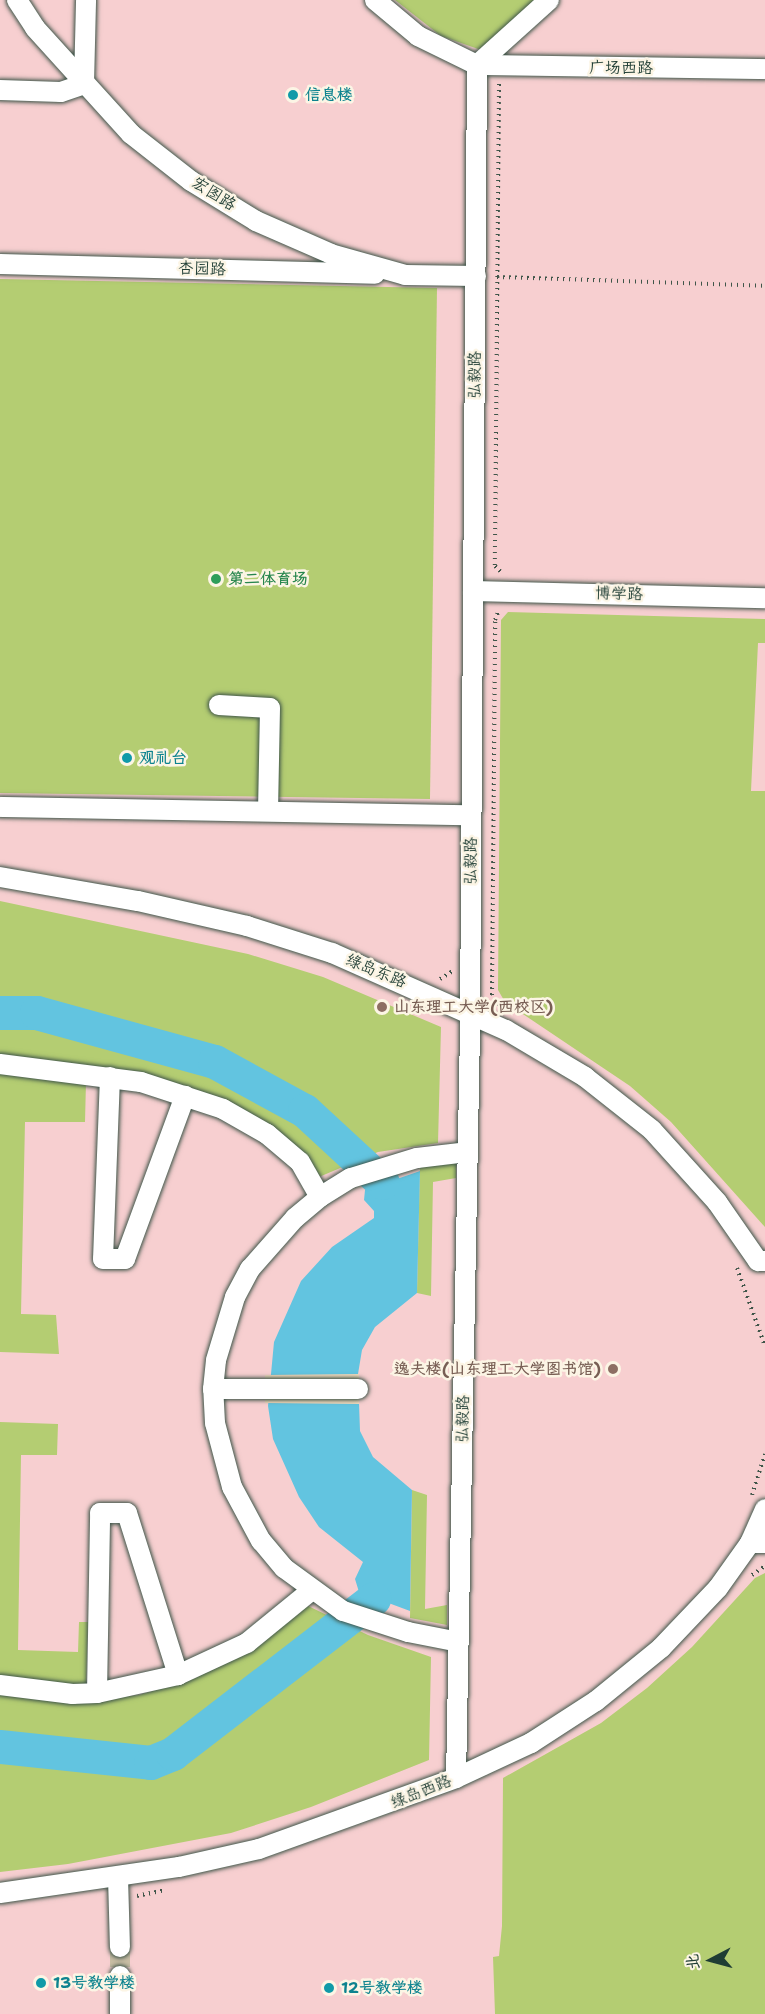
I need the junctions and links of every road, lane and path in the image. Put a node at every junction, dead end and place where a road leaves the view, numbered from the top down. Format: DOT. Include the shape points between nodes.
graph roads {
  1 [pos="18,0"];
  2 [pos="86,0"];
  3 [pos="375,0"];
  4 [pos="549,0"];
  5 [pos="477,65"];
  6 [pos="499,68"];
  7 [pos="765,69"];
  8 [pos="84,84"];
  9 [pos="0,90"];
  10 [pos="0,264"];
  11 [pos="405,274"];
  12 [pos="476,276"];
  13 [pos="498,277"];
  14 [pos="765,286"];
  15 [pos="508,576"];
  16 [pos="473,591"];
  17 [pos="765,598"];
  18 [pos="506,605"];
  19 [pos="219,705"];
  20 [pos="0,807"];
  21 [pos="268,811"];
  22 [pos="471,815"];
  23 [pos="0,877"];
  24 [pos="454,958"];
  25 [pos="432,975"];
  26 [pos="510,1012"];
  27 [pos="470,1013"];
  28 [pos="0,1064"];
  29 [pos="110,1077"];
  30 [pos="184,1096"];
  31 [pos="468,1152"];
  32 [pos="320,1197"];
  33 [pos="732,1260"];
  34 [pos="762,1261"];
  35 [pos="765,1280"];
  36 [pos="765,1346"];
  37 [pos="213,1389"];
  38 [pos="358,1389"];
  39 [pos="765,1454"];
  40 [pos="757,1507"];
  41 [pos="757,1543"];
  42 [pos="312,1590"];
  43 [pos="459,1642"];
  44 [pos="178,1675"];
  45 [pos="0,1685"];
  46 [pos="97,1693"];
  47 [pos="456,1778"];
  48 [pos="118,1877"];
  49 [pos="0,1893"];
  50 [pos="120,1947"];
  51 [pos="120,1976"];
  52 [pos="120,2014"];
  1 -- 8 [label="street, 宏图路" via="35,28"];
  2 -- 8 [label="street"];
  3 -- 5 [label="street" via="418,36"];
  4 -- 5 [label="street"];
  5 -- 6 [label="street, 广场西路"];
  5 -- 12 [label="street, 弘毅路"];
  6 -- 7 [label="street, 广场西路"];
  6 -- 13 [label="path"];
  8 -- 9 [label="street" via="61,92"];
  8 -- 11 [label="street, 宏图路" via="131,134 191,181 256,220 331,254"];
  10 -- 11 [label="street, 杏园路"];
  11 -- 12 [label="street, 宏图路"];
  12 -- 13 [label="path"];
  12 -- 16 [label="street, 弘毅路"];
  13 -- 14 [label="path"];
  13 -- 15 [label="path" via="495,566"];
  16 -- 17 [label="street, 博学路"];
  16 -- 22 [label="street, 弘毅路"];
  18 -- 26 [label="path" via="495,620 492,995"];
  19 -- 21 [label="street" via="270,708"];
  20 -- 21 [label="street"];
  21 -- 22 [label="street"];
  22 -- 27 [label="street, 弘毅路"];
  23 -- 27 [label="street, 绿岛东路" via="138,901 247,926 332,953"];
  24 -- 25 [label="path" via="454,970 442,980"];
  27 -- 31 [label="street, 弘毅路"];
  27 -- 34 [label="street, 绿岛东路" via="585,1077 652,1130 717,1202"];
  28 -- 29 [label="street"];
  29 -- 30 [label="street"];
  29 -- 30 [label="street" via="104,1259 125,1259"];
  30 -- 32 [label="street" via="224,1109 267,1134 300,1162"];
  31 -- 32 [label="street" via="384,1166 351,1178"];
  31 -- 43 [label="street, 弘毅路"];
  32 -- 37 [label="street" via="250,1269 225,1328"];
  33 -- 36 [label="path" via="758,1318"];
  34 -- 35 [label="street, 绿岛东路"];
  37 -- 38 [label="street"];
  37 -- 42 [label="street" via="215,1424 232,1487 261,1541 284,1568"];
  39 -- 40 [label="path"];
  40 -- 41 [label="street, 绿岛西路"];
  41 -- 47 [label="street, 绿岛西路" via="661,1648 605,1693 531,1743"];
  42 -- 43 [label="street" via="343,1611"];
  42 -- 44 [label="street" via="247,1643"];
  43 -- 47 [label="street, 弘毅路"];
  44 -- 46 [label="street"];
  44 -- 46 [label="street" via="127,1513 100,1513"];
  45 -- 46 [label="street" via="72,1694"];
  47 -- 48 [label="street, 绿岛西路" via="259,1849"];
  48 -- 49 [label="street, 绿岛西路"];
  48 -- 50 [label="street"];
  51 -- 52 [label="street"];
}
